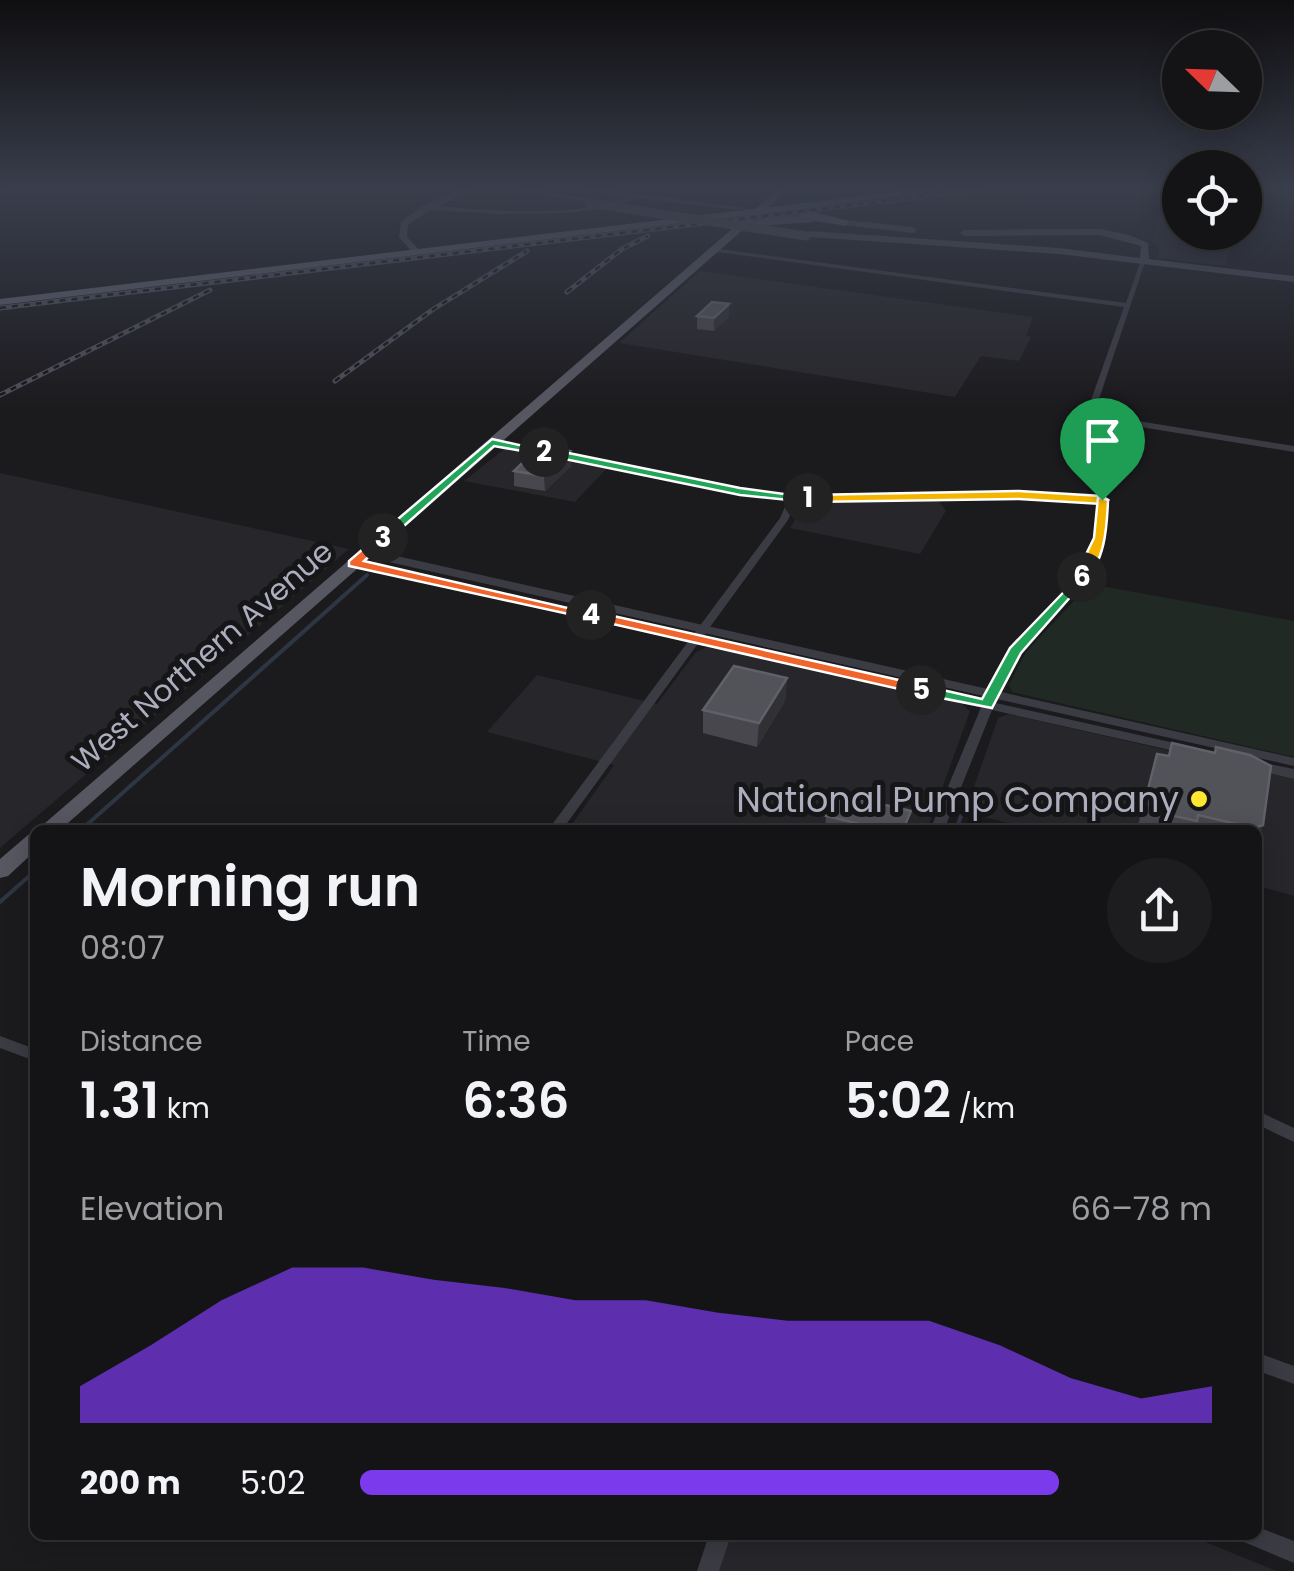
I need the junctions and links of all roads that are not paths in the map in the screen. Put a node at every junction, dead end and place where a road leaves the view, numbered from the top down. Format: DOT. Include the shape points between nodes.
graph roads {
  1 [pos="302,263"];
  2 [pos="697,263"];
  3 [pos="813,263"];
  4 [pos="1143,263"];
  5 [pos="1172,263"];
  6 [pos="1294,278"];
  7 [pos="0,299"];
  8 [pos="1128,305"];
  9 [pos="1089,416"];
  10 [pos="492,443"];
  11 [pos="1294,448"];
  12 [pos="794,498"];
  13 [pos="1102,500"];
  14 [pos="360,558"];
  15 [pos="698,634"];
  16 [pos="988,699"];
  17 [pos="1160,738"];
  18 [pos="1294,762"];
  19 [pos="1294,774"];
  20 [pos="52,825"];
  21 [pos="559,825"];
  22 [pos="939,825"];
  23 [pos="30,844"];
  24 [pos="0,870"];
  25 [pos="0,1042"];
  26 [pos="30,1053"];
  27 [pos="1262,1120"];
  28 [pos="1294,1135"];
  29 [pos="1262,1363"];
  30 [pos="1294,1374"];
  31 [pos="1262,1539"];
  32 [pos="718,1540"];
  33 [pos="1294,1552"];
  34 [pos="708,1571"];
  1 -- 7 [label="highway"];
  2 -- 10 [label="main road, West Northern Avenue"];
  3 -- 8 [label="street"];
  4 -- 8 [label="street"];
  5 -- 6 [label="main road"];
  8 -- 9 [label="street"];
  9 -- 11 [label="street"];
  9 -- 13 [label="street" via="1084,436"];
  10 -- 12 [label="street"];
  10 -- 14 [label="main road, West Northern Avenue"];
  12 -- 13 [label="street"];
  12 -- 15 [label="street"];
  13 -- 16 [label="street" via="1100,538 1087,568 1015,651"];
  14 -- 15 [label="street"];
  14 -- 20 [label="main road, West Northern Avenue"];
  15 -- 16 [label="street"];
  15 -- 21 [label="street"];
  16 -- 17 [label="street"];
  16 -- 22 [label="street"];
  17 -- 18 [label="street"];
  17 -- 19 [label="street"];
  23 -- 24 [label="main road"];
  25 -- 26 [label="street"];
  27 -- 28 [label="street"];
  29 -- 30 [label="street"];
  31 -- 33 [label="street"];
  32 -- 34 [label="street"];
}
